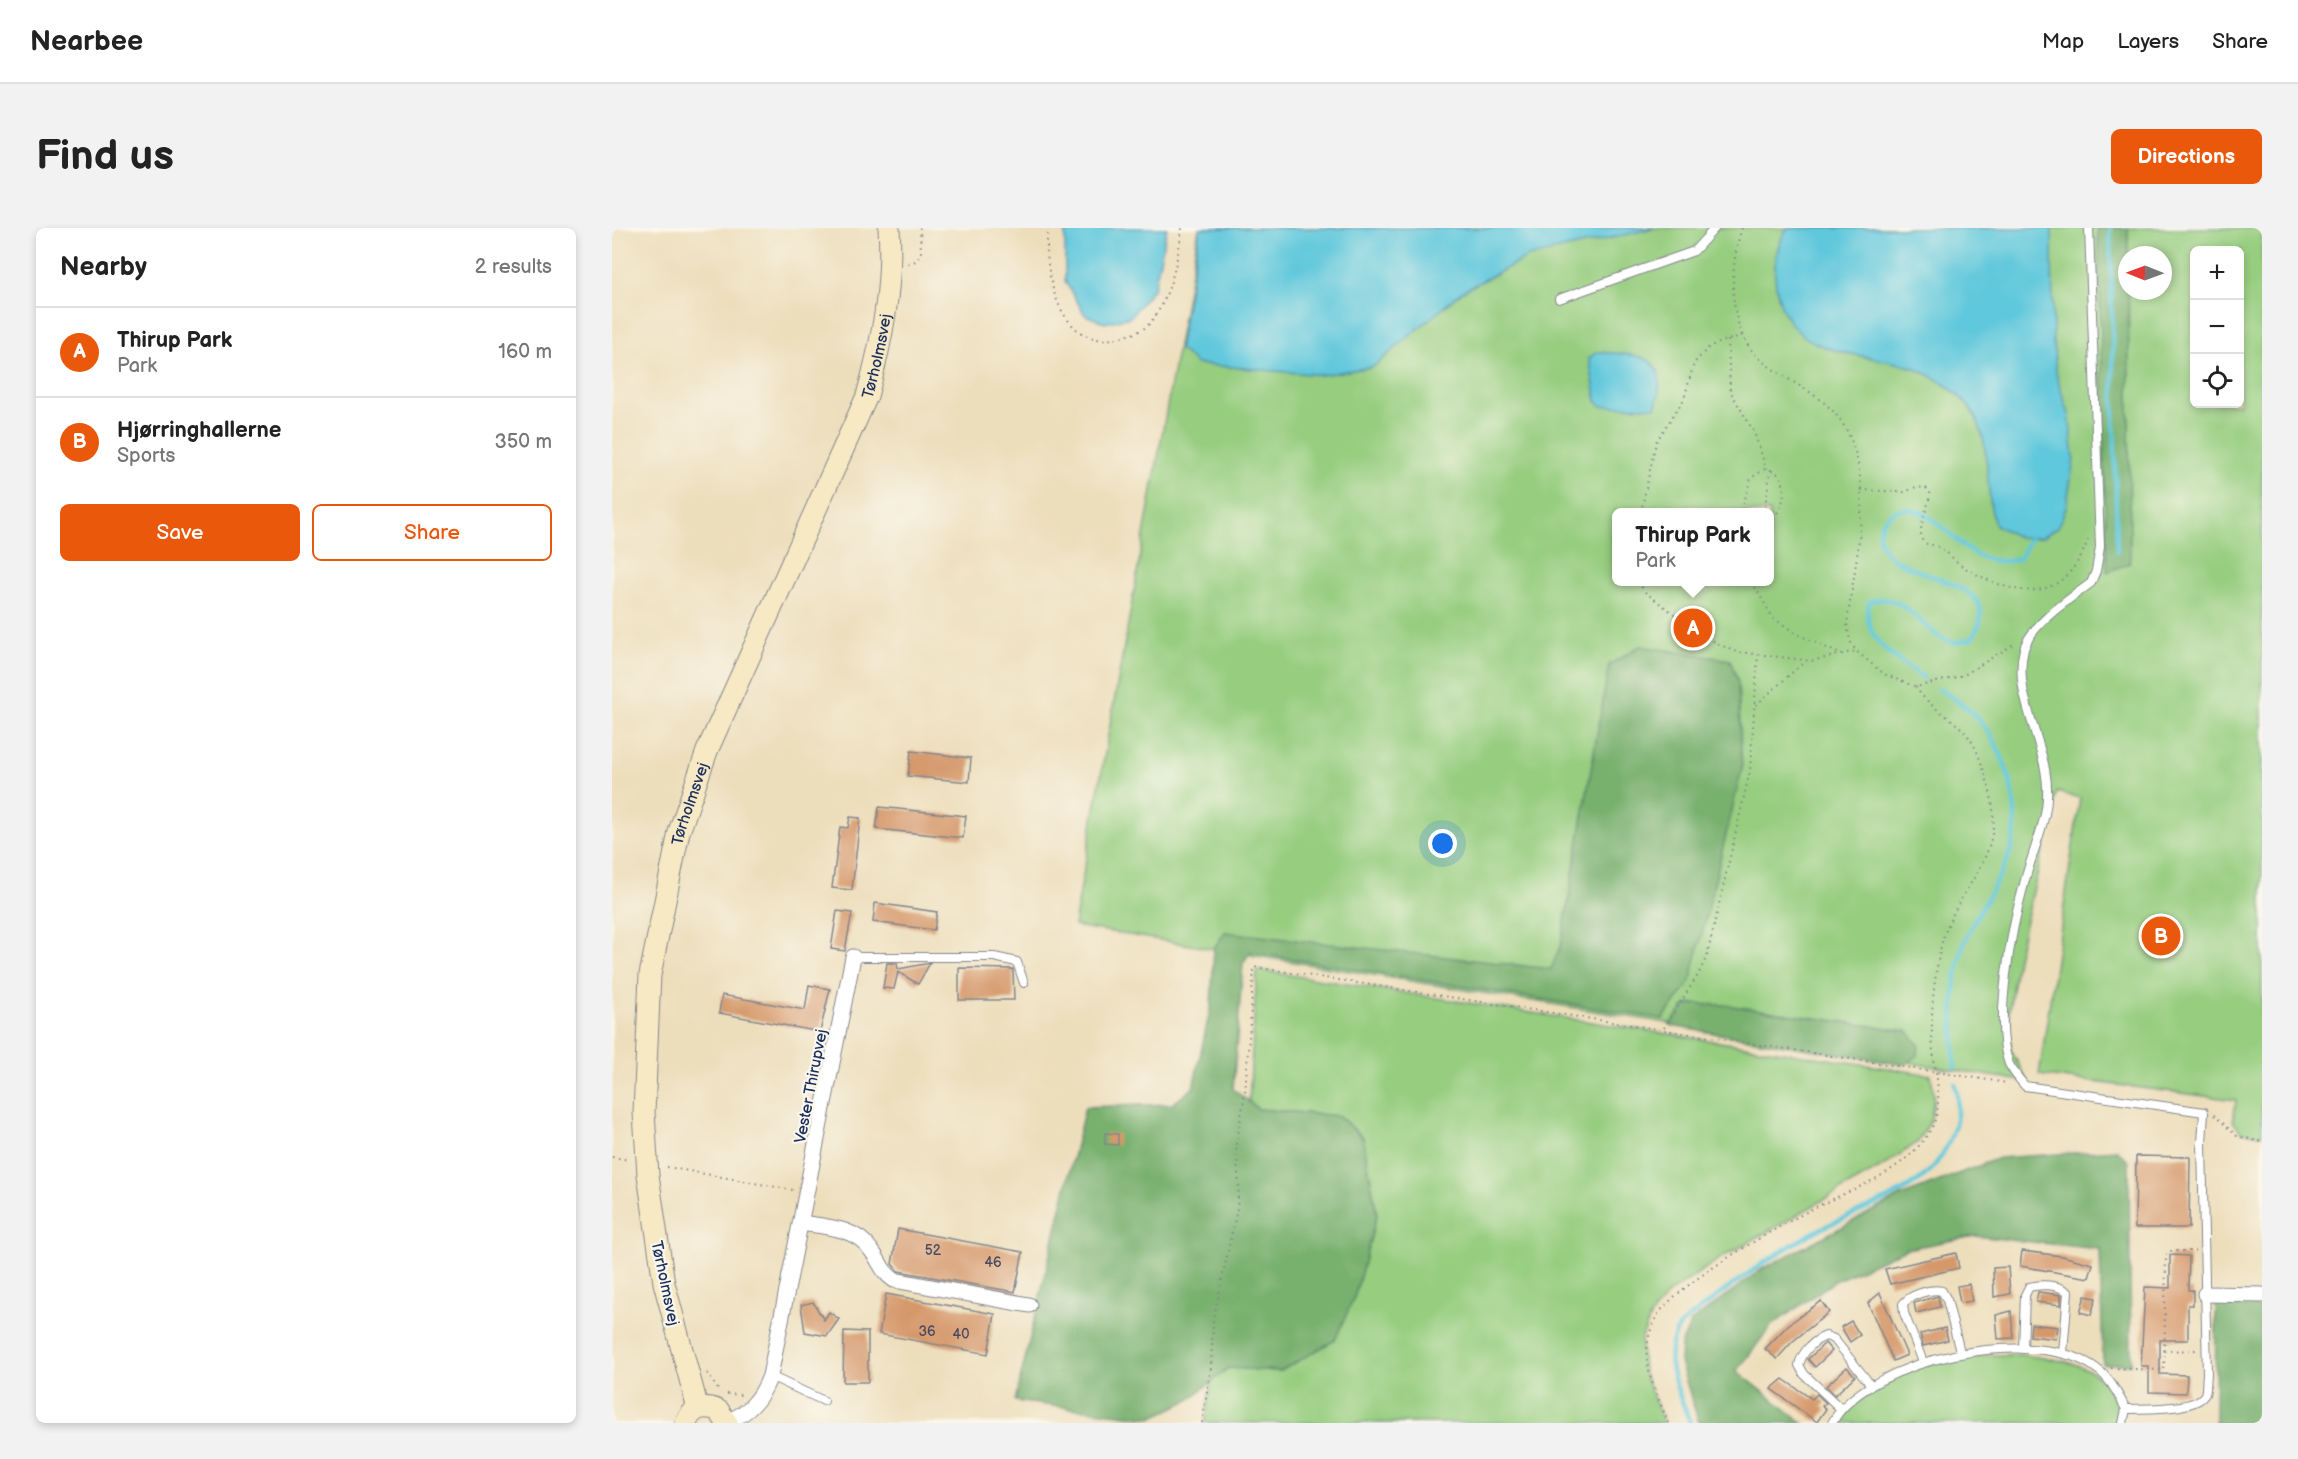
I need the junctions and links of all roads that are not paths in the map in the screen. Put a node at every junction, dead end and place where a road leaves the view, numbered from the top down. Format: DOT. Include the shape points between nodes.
graph roads {
  1 [pos="890,228"];
  2 [pos="1715,228"];
  3 [pos="2089,228"];
  4 [pos="1559,299"];
  5 [pos="853,957"];
  6 [pos="1024,983"];
  7 [pos="801,1223"];
  8 [pos="2205,1294"];
  9 [pos="2262,1295"];
  10 [pos="1029,1305"];
  11 [pos="2023,1349"];
  12 [pos="1960,1353"];
  13 [pos="2063,1353"];
  14 [pos="1923,1362"];
  15 [pos="770,1376"];
  16 [pos="1870,1384"];
  17 [pos="824,1401"];
  18 [pos="1840,1408"];
  19 [pos="2126,1409"];
  20 [pos="692,1416"];
  21 [pos="727,1423"];
  22 [pos="1832,1423"];
  23 [pos="2123,1423"];
  1 -- 20 [label="street, Tørholmsvej" via="887,308 867,396 707,751 679,832 650,975 644,1113 648,1175 664,1283"];
  2 -- 4 [label="lane" via="1694,250"];
  3 -- 8 [label="lane" via="2100,548 2091,583 2030,634 2024,647 2021,682 2043,752 2047,795 2023,886 2010,957 2004,1038 2010,1065 2025,1086 2204,1112"];
  5 -- 6 [label="lane" via="994,957 1017,962"];
  5 -- 7 [label="street, Vester Thirupvej"];
  7 -- 10 [label="street" via="844,1229 858,1237 871,1249 882,1271 894,1280"];
  7 -- 15 [label="street, Vester Thirupvej"];
  8 -- 9 [label="street"];
  8 -- 19 [label="lane" via="2205,1394 2196,1403 2182,1406"];
  11 -- 12 [label="lane"];
  11 -- 13 [label="lane"];
  11 -- 13 [label="lane" via="2025,1295 2029,1287 2037,1285 2068,1292"];
  12 -- 14 [label="lane"];
  12 -- 14 [label="lane" via="1947,1300 1936,1289 1908,1298 1903,1304"];
  13 -- 19 [label="lane" via="2097,1368"];
  14 -- 16 [label="lane"];
  15 -- 17 [label="lane"];
  15 -- 21 [label="street, Vester Thirupvej" via="752,1408"];
  16 -- 18 [label="lane"];
  16 -- 18 [label="lane" via="1834,1339 1819,1338 1801,1356 1799,1365"];
  18 -- 22 [label="lane"];
  19 -- 23 [label="lane"];
  20 -- 21 [label="street" via="705,1407 718,1411"];
}
